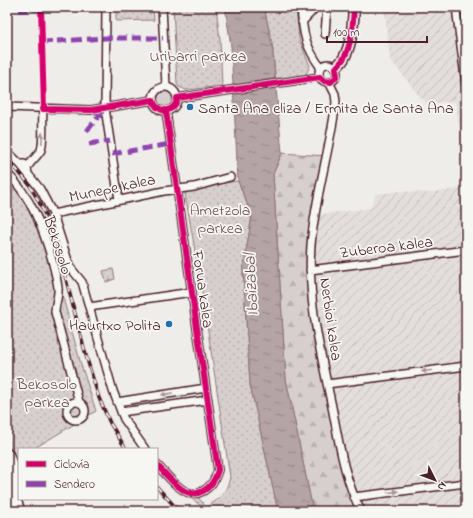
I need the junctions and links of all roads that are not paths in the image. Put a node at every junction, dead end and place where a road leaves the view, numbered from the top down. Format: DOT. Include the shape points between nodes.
graph roads {
  1 [pos="106,7"];
  2 [pos="162,7"];
  3 [pos="301,7"];
  4 [pos="316,7"];
  5 [pos="326,7"];
  6 [pos="354,7"];
  7 [pos="456,7"];
  8 [pos="302,22"];
  9 [pos="325,34"];
  10 [pos="321,68"];
  11 [pos="336,68"];
  12 [pos="465,68"];
  13 [pos="320,77"];
  14 [pos="329,82"];
  15 [pos="466,85"];
  16 [pos="166,86"];
  17 [pos="177,98"];
  18 [pos="153,100"];
  19 [pos="7,107"];
  20 [pos="105,108"];
  21 [pos="43,109"];
  22 [pos="166,111"];
  23 [pos="7,151"];
  24 [pos="30,162"];
  25 [pos="20,164"];
  26 [pos="7,173"];
  27 [pos="28,174"];
  28 [pos="230,177"];
  29 [pos="177,188"];
  30 [pos="119,200"];
  31 [pos="53,214"];
  32 [pos="466,250"];
  33 [pos="310,270"];
  34 [pos="192,292"];
  35 [pos="89,307"];
  36 [pos="466,366"];
  37 [pos="327,384"];
  38 [pos="206,388"];
  39 [pos="208,400"];
  40 [pos="79,402"];
  41 [pos="117,402"];
  42 [pos="122,412"];
  43 [pos="144,448"];
  44 [pos="7,456"];
  45 [pos="158,466"];
  46 [pos="7,483"];
  47 [pos="466,483"];
  48 [pos="18,486"];
  49 [pos="354,497"];
  50 [pos="23,500"];
  51 [pos="18,511"];
  52 [pos="28,511"];
  53 [pos="361,511"];
  1 -- 20 [label="street"];
  2 -- 16 [label="street"];
  3 -- 8 [label="street"];
  4 -- 8 [label="street"];
  5 -- 9 [label="street"];
  6 -- 11 [label="street" via="349,45 344,58"];
  7 -- 12 [label="street"];
  8 -- 10 [label="street" via="307,45"];
  10 -- 11 [label="street" via="329,64"];
  10 -- 13 [label="street"];
  11 -- 14 [label="street" via="337,76 334,81"];
  12 -- 15 [label="street"];
  13 -- 14 [label="street"];
  13 -- 17 [label="street"];
  14 -- 33 [label="street, Nerbioi kalea" via="336,102 315,215"];
  16 -- 17 [label="street" via="174,90"];
  16 -- 18 [label="street" via="158,89"];
  17 -- 22 [label="street" via="175,105"];
  18 -- 20 [label="street"];
  18 -- 22 [label="street" via="159,109"];
  19 -- 21 [label="street"];
  20 -- 21 [label="street"];
  20 -- 30 [label="street"];
  24 -- 21 [label="street, one-way" via="41,149"];
  22 -- 29 [label="street, Forua kalea"];
  23 -- 25 [label="street"];
  24 -- 25 [label="street"];
  24 -- 27 [label="street"];
  25 -- 27 [label="street"];
  26 -- 40 [label="street, Bekosolo" via="25,195 47,244 58,289 55,312"];
  27 -- 31 [label="street" via="40,189"];
  28 -- 29 [label="street"];
  29 -- 30 [label="street, Munepe kalea"];
  29 -- 34 [label="street, Forua kalea"];
  30 -- 31 [label="street, Munepe kalea"];
  31 -- 35 [label="street" via="70,266 82,282"];
  32 -- 33 [label="street, Zuberoa kalea"];
  33 -- 37 [label="street, Nerbioi kalea" via="312,302"];
  34 -- 35 [label="street"];
  34 -- 38 [label="street, Forua kalea"];
  35 -- 41 [label="street"];
  36 -- 37 [label="street, one-way"];
  37 -- 49 [label="street, Nerbioi kalea" via="345,469"];
  38 -- 39 [label="street, Forua kalea"];
  38 -- 41 [label="street, one-way"];
  39 -- 42 [label="street"];
  39 -- 45 [label="street, Forua kalea" via="218,470 210,487 196,493 188,492 179,488"];
  41 -- 42 [label="street"];
  42 -- 43 [label="street"];
  44 -- 48 [label="highway"];
  46 -- 51 [label="highway"];
  49 -- 47 [label="street, one-way"];
  49 -- 53 [label="street, Nerbioi kalea"];
  50 -- 52 [label="highway"];
}
